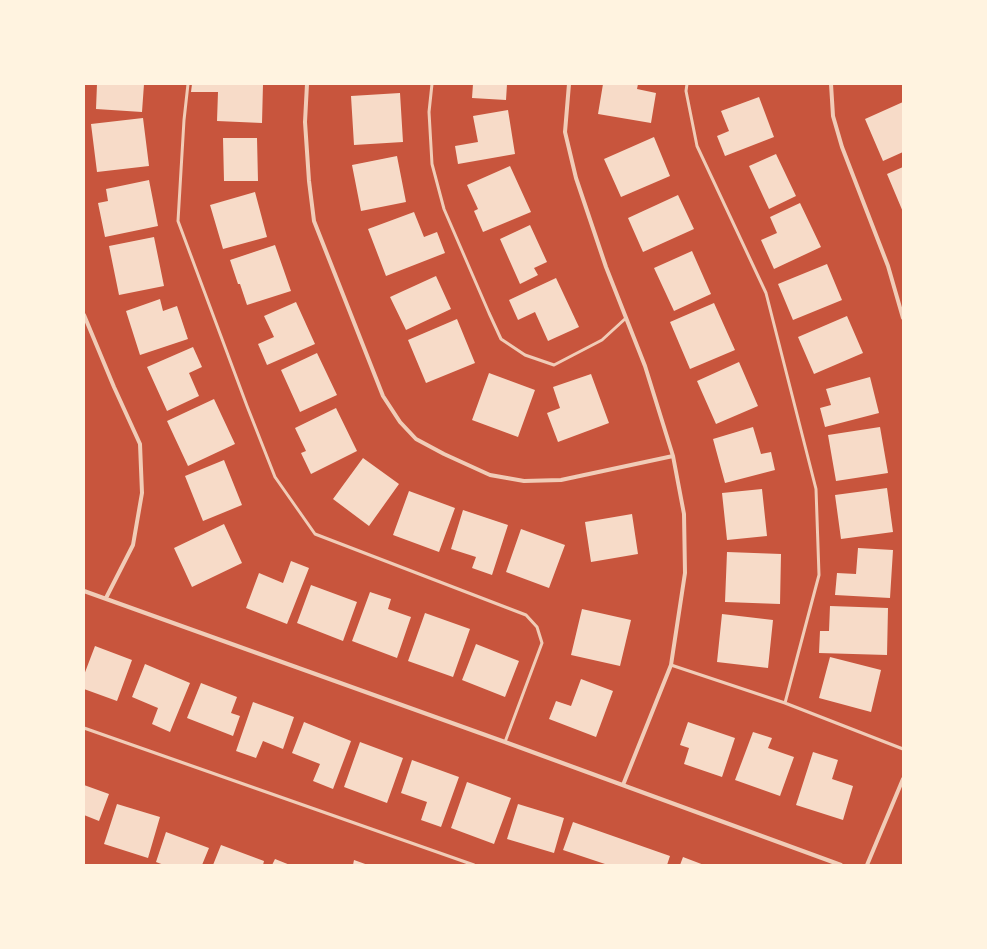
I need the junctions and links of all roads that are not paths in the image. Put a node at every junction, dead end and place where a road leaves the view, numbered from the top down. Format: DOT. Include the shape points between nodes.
graph roads {
  1 [pos="188,84"];
  2 [pos="307,84"];
  3 [pos="432,84"];
  4 [pos="569,84"];
  5 [pos="687,84"];
  6 [pos="831,84"];
  7 [pos="84,315"];
  8 [pos="626,318"];
  9 [pos="903,318"];
  10 [pos="673,456"];
  11 [pos="84,590"];
  12 [pos="106,598"];
  13 [pos="671,665"];
  14 [pos="785,703"];
  15 [pos="84,728"];
  16 [pos="505,742"];
  17 [pos="903,749"];
  18 [pos="903,779"];
  19 [pos="623,785"];
  20 [pos="474,865"];
  21 [pos="841,865"];
  22 [pos="867,865"];
  1 -- 16 [label="lane" via="178,221 276,477 315,534 526,615 537,627 542,643"];
  2 -- 10 [label="street" via="305,122 314,221 383,396 400,422 416,439 490,475 524,481 562,480"];
  3 -- 8 [label="lane" via="429,112 432,164 444,209 501,339 525,355 554,365 602,340"];
  4 -- 8 [label="street" via="565,132 576,178"];
  5 -- 14 [label="lane" via="686,91 697,146 766,293 816,489 819,575"];
  6 -- 9 [label="street" via="833,116 842,147 888,266"];
  7 -- 12 [label="street" via="140,444 142,493 133,545"];
  8 -- 10 [label="street" via="645,366"];
  10 -- 13 [label="street" via="684,514 685,573"];
  11 -- 12 [label="street"];
  12 -- 16 [label="street"];
  13 -- 14 [label="lane"];
  13 -- 19 [label="street"];
  14 -- 17 [label="lane"];
  15 -- 20 [label="lane"];
  16 -- 19 [label="street"];
  18 -- 22 [label="street"];
  19 -- 21 [label="street"];
}
